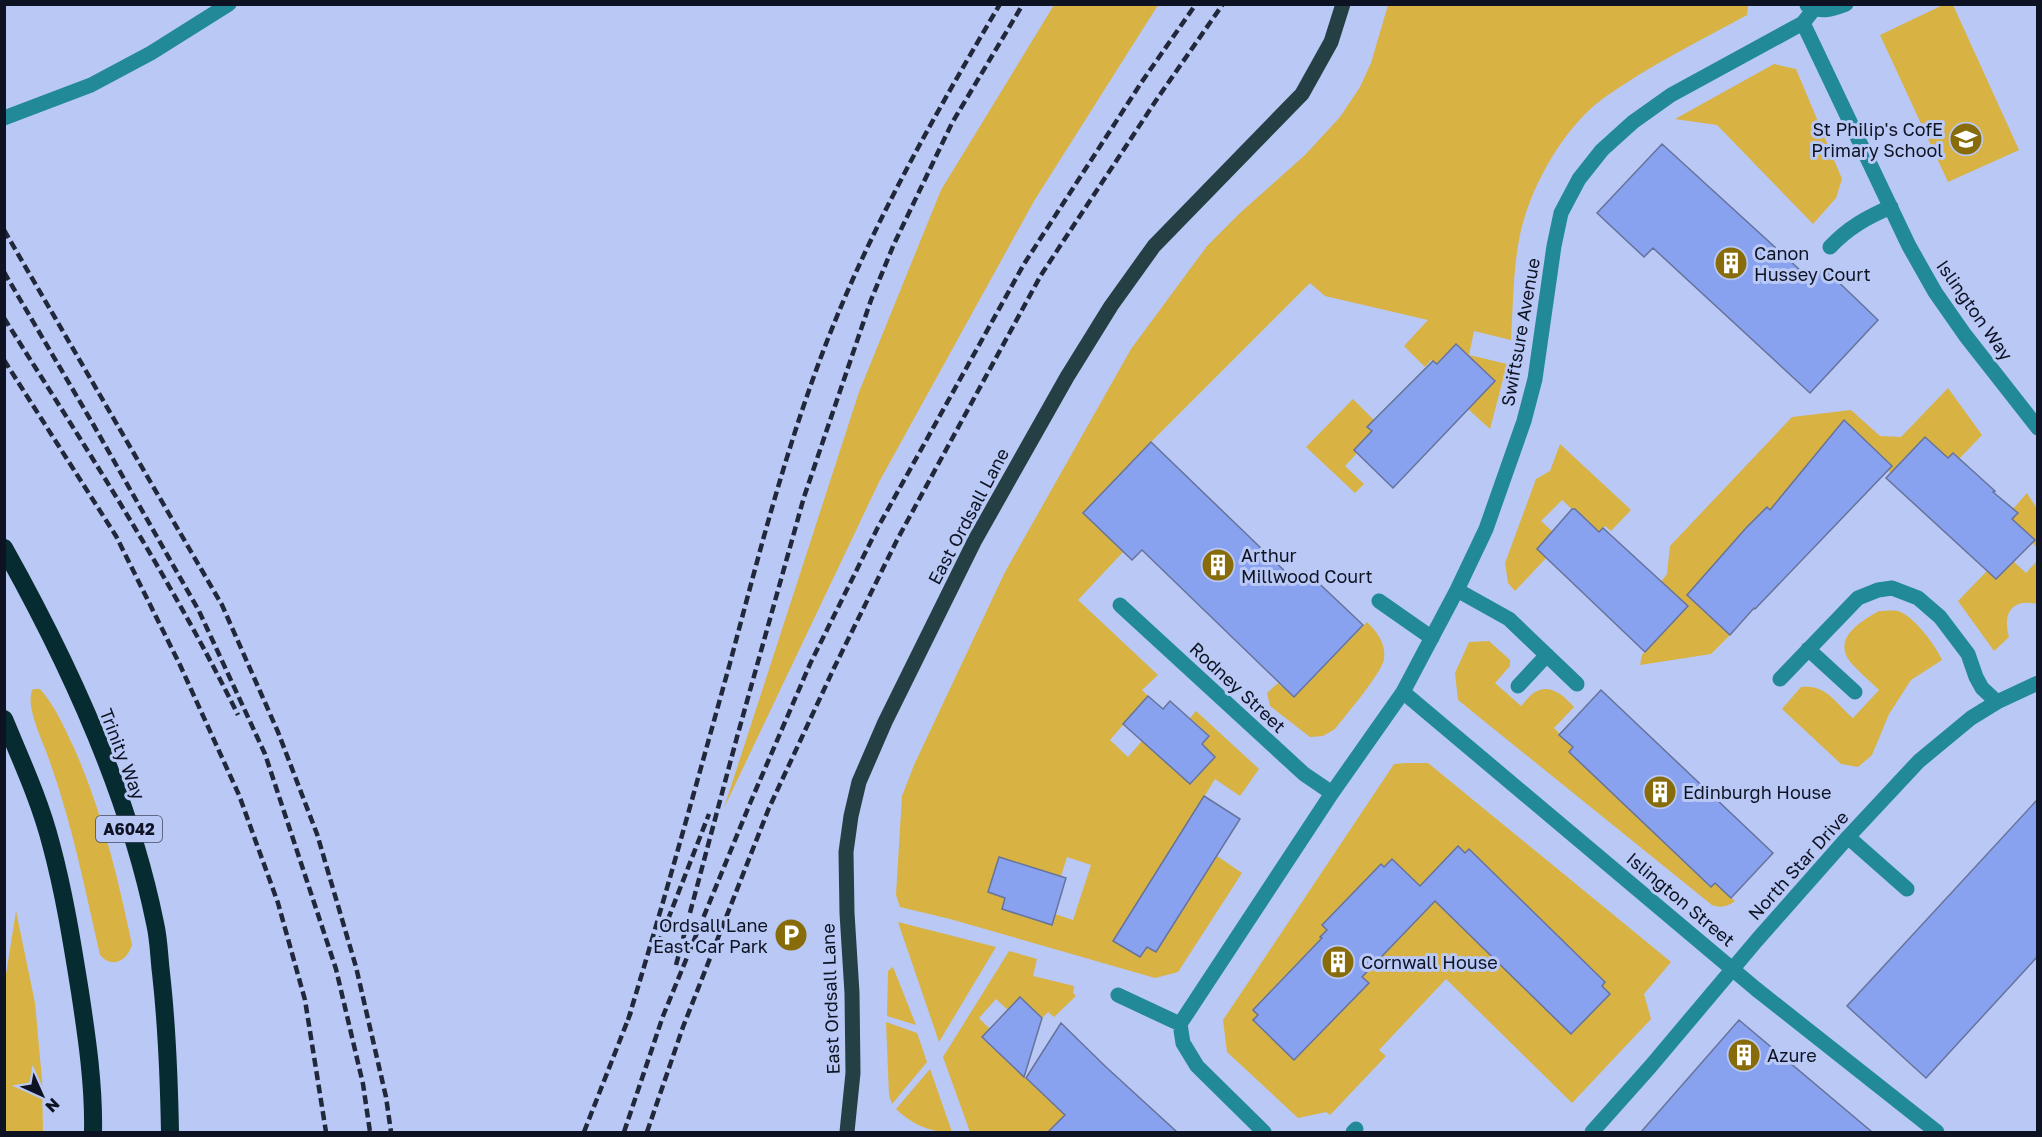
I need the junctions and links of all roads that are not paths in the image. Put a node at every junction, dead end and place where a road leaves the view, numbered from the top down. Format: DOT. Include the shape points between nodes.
graph roads {
  1 [pos="229,4"];
  2 [pos="1342,4"];
  3 [pos="1846,4"];
  4 [pos="1810,7"];
  5 [pos="1803,23"];
  6 [pos="4,118"];
  7 [pos="1892,207"];
  8 [pos="1830,247"];
  9 [pos="2037,428"];
  10 [pos="4,548"];
  11 [pos="1457,590"];
  12 [pos="1379,601"];
  13 [pos="1120,605"];
  14 [pos="1432,638"];
  15 [pos="1808,649"];
  16 [pos="1547,655"];
  17 [pos="1780,679"];
  18 [pos="2037,683"];
  19 [pos="1577,684"];
  20 [pos="1518,686"];
  21 [pos="1403,692"];
  22 [pos="1855,692"];
  23 [pos="1997,702"];
  24 [pos="4,720"];
  25 [pos="1332,793"];
  26 [pos="1848,837"];
  27 [pos="1907,889"];
  28 [pos="1732,968"];
  29 [pos="1118,995"];
  30 [pos="1180,1024"];
  31 [pos="93,1132"];
  32 [pos="171,1132"];
  33 [pos="847,1132"];
  34 [pos="1264,1132"];
  35 [pos="1592,1132"];
  36 [pos="1937,1132"];
  1 -- 6 [label="street" via="91,85"];
  2 -- 33 [label="main road, East Ordsall Lane" via="1331,42 1302,94 1154,246 1111,306 975,540 885,722 859,782 846,852 853,1073"];
  3 -- 4 [label="street" via="1832,10"];
  4 -- 5 [label="street"];
  5 -- 7 [label="street, Islington Way"];
  5 -- 11 [label="street, Swiftsure Avenue" via="1671,95 1633,122 1579,178 1561,213 1535,379 1524,421 1486,529"];
  7 -- 8 [label="street" via="1868,216"];
  7 -- 9 [label="street, Islington Way" via="1935,292"];
  10 -- 32 [label="highway, Trinity Way / A6042" via="62,661 105,760 138,854 156,925 168,1033"];
  11 -- 14 [label="street, Swiftsure Avenue"];
  11 -- 16 [label="street" via="1509,619"];
  12 -- 14 [label="street"];
  13 -- 25 [label="street, Rodney Street" via="1304,774"];
  14 -- 21 [label="street, Swiftsure Avenue"];
  15 -- 17 [label="street"];
  15 -- 22 [label="street"];
  15 -- 23 [label="street" via="1858,598 1892,588 1918,598 1940,618 1968,654 1982,688"];
  16 -- 19 [label="street"];
  16 -- 20 [label="street"];
  18 -- 23 [label="street, North Star Drive"];
  21 -- 25 [label="street"];
  21 -- 28 [label="street, Islington Street"];
  23 -- 26 [label="street, North Star Drive" via="1919,761"];
  24 -- 31 [label="highway" via="47,832 62,894 85,1024"];
  25 -- 30 [label="street"];
  26 -- 27 [label="street"];
  26 -- 28 [label="street, North Star Drive"];
  28 -- 35 [label="street, North Star Drive"];
  28 -- 36 [label="street, Islington Street"];
  29 -- 30 [label="street"];
  30 -- 34 [label="street" via="1183,1043 1197,1066"];
}
